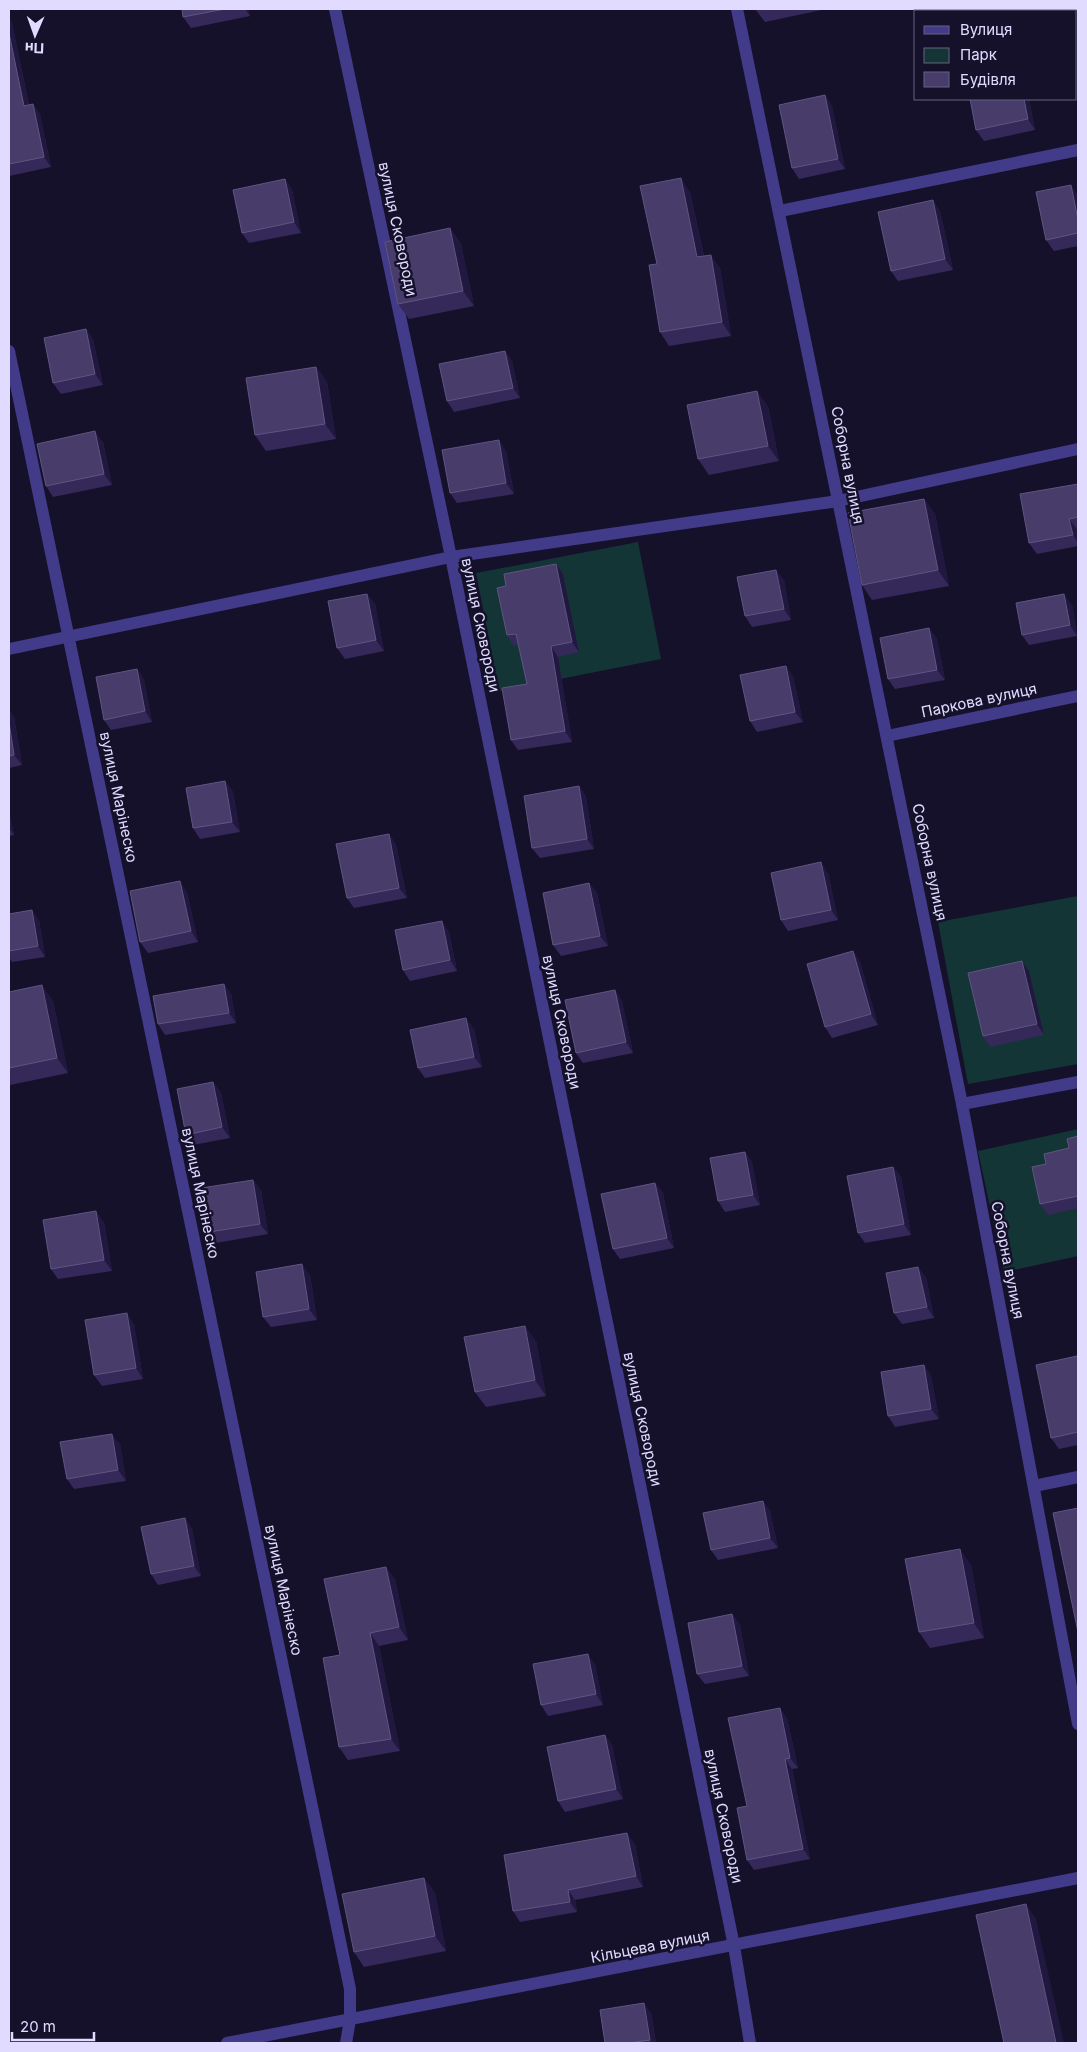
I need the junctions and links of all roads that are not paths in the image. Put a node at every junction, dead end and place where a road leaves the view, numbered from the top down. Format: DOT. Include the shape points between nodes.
graph roads {
  1 [pos="335,9"];
  2 [pos="737,9"];
  3 [pos="1078,150"];
  4 [pos="780,211"];
  5 [pos="9,351"];
  6 [pos="1078,449"];
  7 [pos="838,501"];
  8 [pos="451,556"];
  9 [pos="69,636"];
  10 [pos="9,649"];
  11 [pos="1078,696"];
  12 [pos="887,736"];
  13 [pos="1078,1082"];
  14 [pos="962,1104"];
  15 [pos="1078,1477"];
  16 [pos="1034,1486"];
  17 [pos="1078,1724"];
  18 [pos="1078,1878"];
  19 [pos="734,1946"];
  20 [pos="350,2020"];
  21 [pos="227,2043"];
  22 [pos="346,2043"];
  23 [pos="750,2043"];
  1 -- 8 [label="street, вулиця Сковороди"];
  2 -- 4 [label="street, Соборна вулиця"];
  3 -- 4 [label="street"];
  4 -- 7 [label="street, Соборна вулиця"];
  5 -- 9 [label="street, вулиця Марінеско"];
  6 -- 7 [label="street"];
  7 -- 8 [label="street"];
  7 -- 12 [label="street, Соборна вулиця"];
  8 -- 9 [label="street"];
  8 -- 19 [label="street, вулиця Сковороди"];
  9 -- 10 [label="street"];
  9 -- 20 [label="street, вулиця Марінеско" via="350,1989"];
  11 -- 12 [label="street, Паркова вулиця"];
  12 -- 14 [label="street, Соборна вулиця"];
  13 -- 14 [label="street"];
  14 -- 16 [label="street, Соборна вулиця"];
  15 -- 16 [label="street"];
  16 -- 17 [label="street, Соборна вулиця"];
  18 -- 19 [label="street, Кільцева вулиця"];
  19 -- 20 [label="street, Кільцева вулиця"];
  19 -- 23 [label="street, вулиця Сковороди"];
  20 -- 21 [label="street, Кільцева вулиця"];
  20 -- 22 [label="street, вулиця Марінеско"];
}
